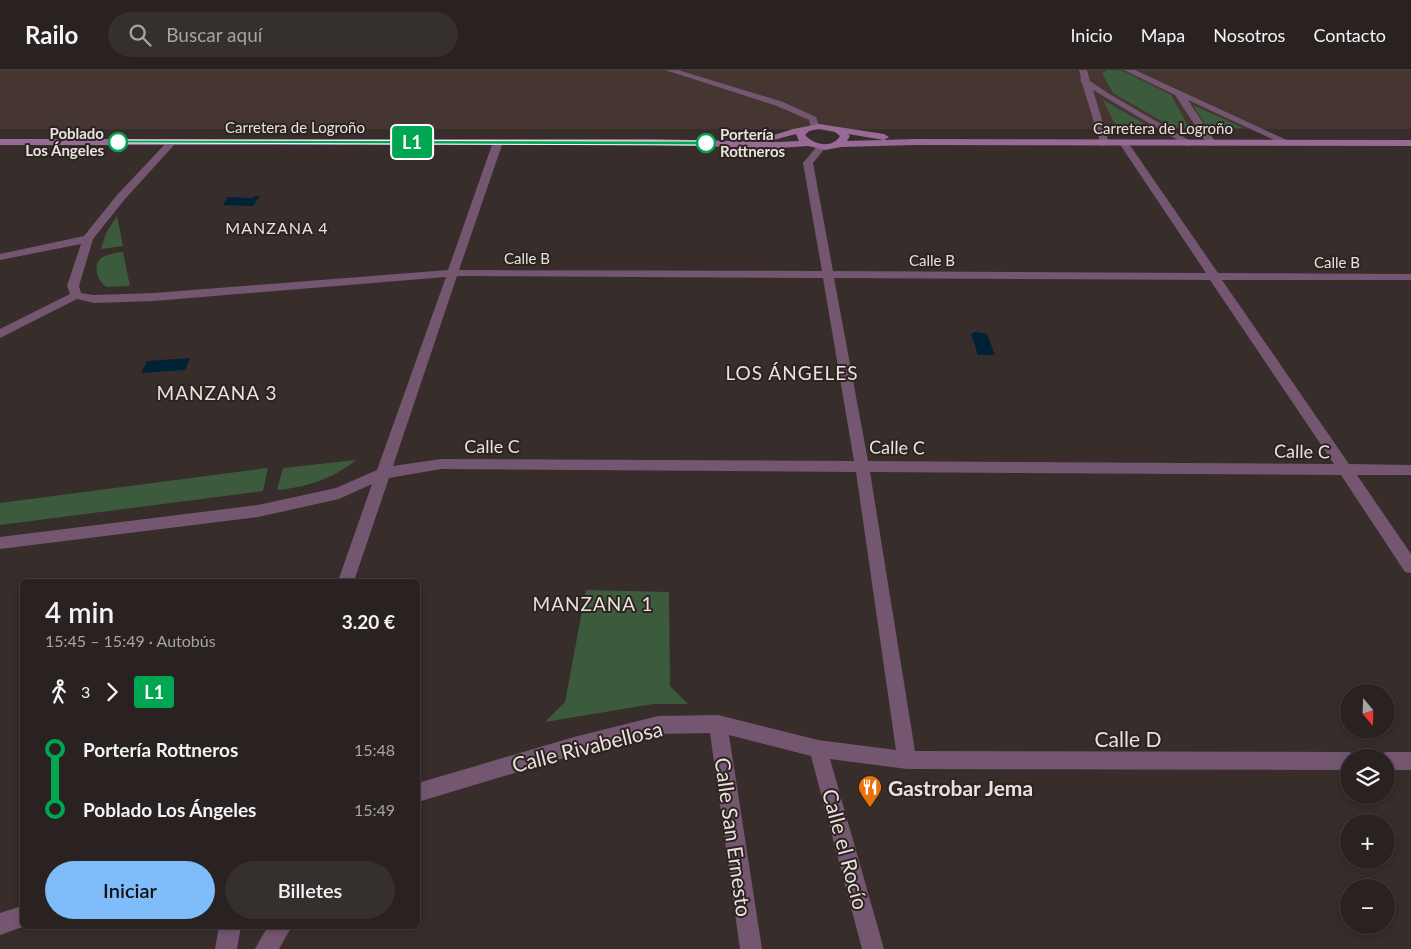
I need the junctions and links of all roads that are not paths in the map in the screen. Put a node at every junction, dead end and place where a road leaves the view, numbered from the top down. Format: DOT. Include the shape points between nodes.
graph roads {
  1 [pos="669,70"];
  2 [pos="1083,70"];
  3 [pos="1128,70"];
  4 [pos="1084,80"];
  5 [pos="1179,94"];
  6 [pos="810,128"];
  7 [pos="837,129"];
  8 [pos="0,142"];
  9 [pos="172,142"];
  10 [pos="915,142"];
  11 [pos="741,143"];
  12 [pos="1188,143"];
  13 [pos="1211,143"];
  14 [pos="1288,143"];
  15 [pos="1411,143"];
  16 [pos="838,144"];
  17 [pos="1104,144"];
  18 [pos="1124,144"];
  19 [pos="814,145"];
  20 [pos="496,148"];
  21 [pos="88,239"];
  22 [pos="0,257"];
  23 [pos="453,273"];
  24 [pos="828,275"];
  25 [pos="1214,276"];
  26 [pos="1411,277"];
  27 [pos="76,295"];
  28 [pos="0,334"];
  29 [pos="862,465"];
  30 [pos="1345,470"];
  31 [pos="1411,470"];
  32 [pos="384,473"];
  33 [pos="0,543"];
  34 [pos="1411,567"];
  35 [pos="347,579"];
  36 [pos="718,724"];
  37 [pos="818,749"];
  38 [pos="908,760"];
  39 [pos="1340,761"];
  40 [pos="1395,761"];
  41 [pos="1411,761"];
  42 [pos="420,792"];
  43 [pos="20,918"];
  44 [pos="0,924"];
  45 [pos="229,929"];
  46 [pos="279,929"];
  47 [pos="226,949"];
  48 [pos="266,949"];
  49 [pos="751,949"];
  50 [pos="873,949"];
  1 -- 6 [label="street" via="780,104 813,119"];
  2 -- 4 [label="street"];
  3 -- 5 [label="street"];
  4 -- 12 [label="street"];
  4 -- 17 [label="street"];
  5 -- 13 [label="street"];
  5 -- 14 [label="street"];
  6 -- 7 [label="main road, Carretera de Logroño"];
  6 -- 11 [label="main road, Carretera de Logroño"];
  6 -- 19 [label="main road" via="800,135"];
  7 -- 10 [label="main road, Carretera de Logroño"];
  7 -- 16 [label="main road" via="844,136"];
  8 -- 9 [label="main road, Carretera de Logroño"];
  9 -- 20 [label="main road, Carretera de Logroño"];
  9 -- 21 [label="street" via="121,197"];
  10 -- 16 [label="main road, Carretera de Logroño"];
  10 -- 17 [label="main road, Carretera de Logroño"];
  11 -- 19 [label="main road, Carretera de Logroño"];
  11 -- 20 [label="main road, Carretera de Logroño"];
  12 -- 13 [label="main road, Carretera de Logroño"];
  12 -- 18 [label="main road, Carretera de Logroño"];
  13 -- 14 [label="main road, Carretera de Logroño"];
  14 -- 15 [label="main road, Carretera de Logroño"];
  16 -- 19 [label="main road, Carretera de Logroño"];
  17 -- 18 [label="main road, Carretera de Logroño"];
  18 -- 25 [label="street"];
  19 -- 24 [label="street" via="808,163"];
  20 -- 23 [label="street"];
  21 -- 22 [label="street"];
  21 -- 27 [label="street" via="73,286"];
  23 -- 24 [label="street, Calle B"];
  23 -- 27 [label="street, Calle B" via="154,297 94,299"];
  23 -- 32 [label="street"];
  24 -- 25 [label="street, Calle B"];
  24 -- 29 [label="street"];
  25 -- 26 [label="street, Calle B"];
  25 -- 30 [label="street"];
  27 -- 28 [label="street"];
  29 -- 30 [label="street, Calle C"];
  29 -- 32 [label="street, Calle C" via="442,464"];
  29 -- 38 [label="street"];
  30 -- 31 [label="street, Calle C"];
  30 -- 34 [label="street"];
  32 -- 33 [label="street, Calle C" via="339,493 258,511"];
  32 -- 35 [label="street"];
  36 -- 37 [label="street, Calle Rivabellosa"];
  36 -- 42 [label="street, Calle Rivabellosa" via="658,725 574,746"];
  36 -- 49 [label="street, Calle San Ernesto"];
  37 -- 38 [label="street, Calle Rivabellosa"];
  37 -- 50 [label="street, Calle el Rocío"];
  38 -- 39 [label="street, Calle D"];
  40 -- 41 [label="street"];
  43 -- 44 [label="street"];
  45 -- 47 [label="street"];
  46 -- 48 [label="street"];
}
